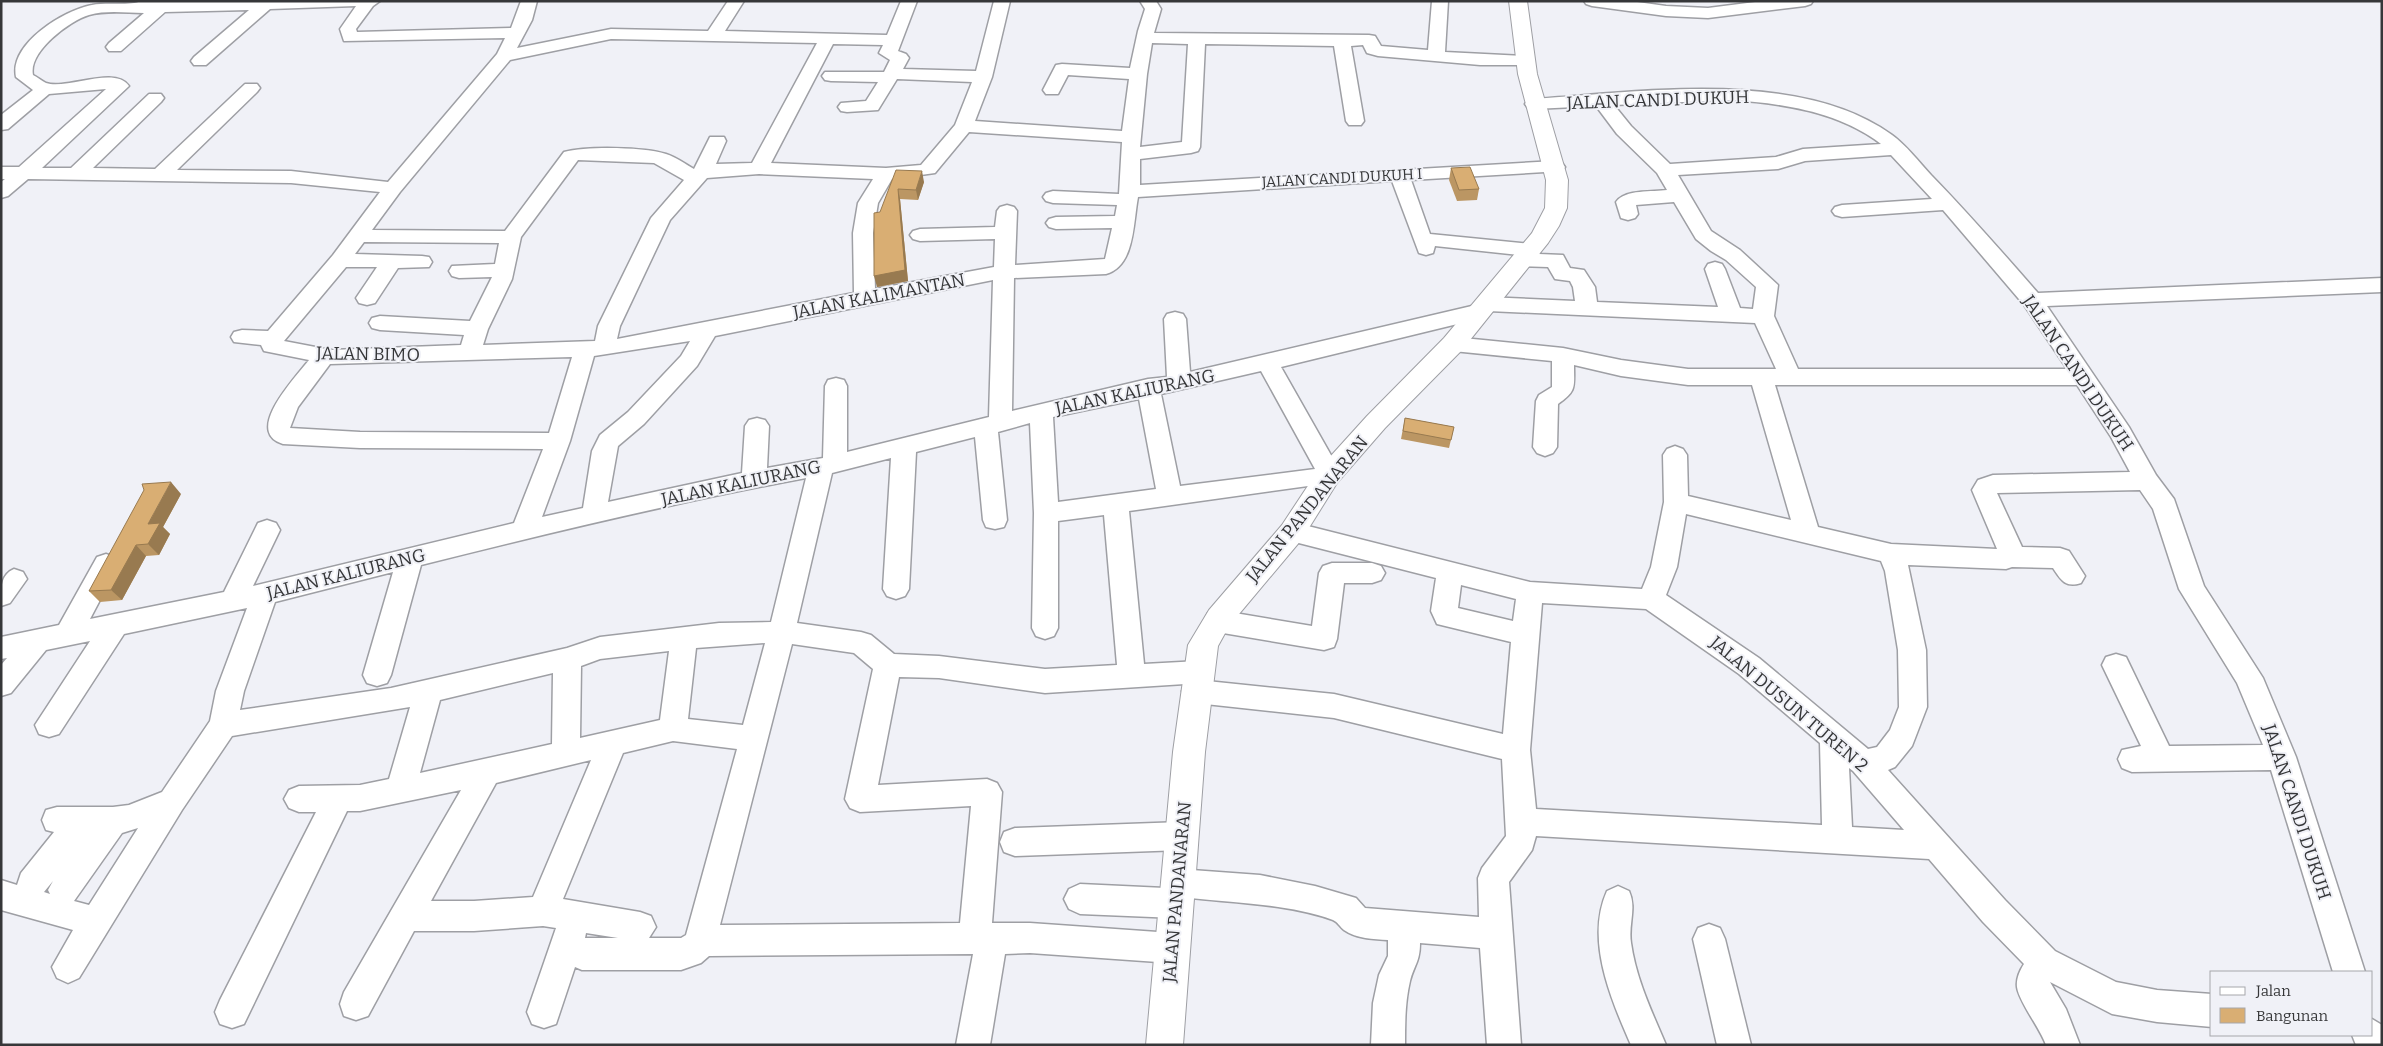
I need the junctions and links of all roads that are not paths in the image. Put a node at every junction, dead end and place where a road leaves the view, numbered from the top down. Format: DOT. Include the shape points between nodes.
graph roads {
  1 [pos="372,1"];
  2 [pos="529,1"];
  3 [pos="736,1"];
  4 [pos="909,1"];
  5 [pos="1002,1"];
  6 [pos="1148,1"];
  7 [pos="1440,1"];
  8 [pos="1518,1"];
  9 [pos="1592,1"];
  10 [pos="1805,1"];
  11 [pos="336,2"];
  12 [pos="367,2"];
  13 [pos="1773,3"];
  14 [pos="184,4"];
  15 [pos="266,4"];
  16 [pos="152,6"];
  17 [pos="1664,6"];
  18 [pos="516,33"];
  19 [pos="714,35"];
  20 [pos="828,38"];
  21 [pos="1145,38"];
  22 [pos="1197,39"];
  23 [pos="892,40"];
  24 [pos="1342,41"];
  25 [pos="115,47"];
  26 [pos="504,56"];
  27 [pos="1436,56"];
  28 [pos="200,61"];
  29 [pos="1524,61"];
  30 [pos="1138,74"];
  31 [pos="891,75"];
  32 [pos="831,76"];
  33 [pos="982,77"];
  34 [pos="119,87"];
  35 [pos="251,88"];
  36 [pos="44,89"];
  37 [pos="1052,90"];
  38 [pos="1601,100"];
  39 [pos="1534,104"];
  40 [pos="847,107"];
  41 [pos="1355,121"];
  42 [pos="1,125"];
  43 [pos="964,126"];
  44 [pos="717,141"];
  45 [pos="1130,145"];
  46 [pos="1896,149"];
  47 [pos="1555,167"];
  48 [pos="759,168"];
  49 [pos="1665,170"];
  50 [pos="1,173"];
  51 [pos="22,174"];
  52 [pos="160,174"];
  53 [pos="886,174"];
  54 [pos="76,175"];
  55 [pos="700,175"];
  56 [pos="1399,175"];
  57 [pos="393,188"];
  58 [pos="1,192"];
  59 [pos="1680,194"];
  60 [pos="1128,196"];
  61 [pos="1053,197"];
  62 [pos="1948,204"];
  63 [pos="1007,211"];
  64 [pos="1842,211"];
  65 [pos="1628,214"];
  66 [pos="1122,222"];
  67 [pos="1056,223"];
  68 [pos="1005,233"];
  69 [pos="920,235"];
  70 [pos="357,236"];
  71 [pos="511,237"];
  72 [pos="1526,256"];
  73 [pos="340,260"];
  74 [pos="392,261"];
  75 [pos="422,262"];
  76 [pos="1715,269"];
  77 [pos="459,270"];
  78 [pos="505,270"];
  79 [pos="1004,272"];
  80 [pos="2382,285"];
  81 [pos="866,297"];
  82 [pos="367,298"];
  83 [pos="2032,300"];
  84 [pos="1482,308"];
  85 [pos="1587,308"];
  86 [pos="1731,314"];
  87 [pos="1764,316"];
  88 [pos="1175,319"];
  89 [pos="380,324"];
  90 [pos="477,329"];
  91 [pos="707,330"];
  92 [pos="242,337"];
  93 [pos="274,338"];
  94 [pos="1453,344"];
  95 [pos="595,348"];
  96 [pos="470,353"];
  97 [pos="1563,355"];
  98 [pos="324,356"];
  99 [pos="1267,362"];
  100 [pos="1761,376"];
  101 [pos="1790,376"];
  102 [pos="2084,377"];
  103 [pos="1179,382"];
  104 [pos="836,386"];
  105 [pos="1148,387"];
  106 [pos="1041,412"];
  107 [pos="757,426"];
  108 [pos="993,426"];
  109 [pos="558,441"];
  110 [pos="904,447"];
  111 [pos="1545,447"];
  112 [pos="1675,455"];
  113 [pos="828,465"];
  114 [pos="1326,470"];
  115 [pos="754,479"];
  116 [pos="2147,481"];
  117 [pos="1170,496"];
  118 [pos="1676,502"];
  119 [pos="1116,505"];
  120 [pos="1046,513"];
  121 [pos="594,515"];
  122 [pos="995,520"];
  123 [pos="266,530"];
  124 [pos="524,530"];
  125 [pos="1292,532"];
  126 [pos="1807,534"];
  127 [pos="118,542"];
  128 [pos="1891,554"];
  129 [pos="2012,557"];
  130 [pos="410,558"];
  131 [pos="1372,573"];
  132 [pos="1450,573"];
  133 [pos="2072,576"];
  134 [pos="1,579"];
  135 [pos="896,589"];
  136 [pos="1530,592"];
  137 [pos="265,594"];
  138 [pos="1,596"];
  139 [pos="1651,599"];
  140 [pos="234,600"];
  141 [pos="1217,621"];
  142 [pos="116,624"];
  143 [pos="1045,628"];
  144 [pos="782,632"];
  145 [pos="68,634"];
  146 [pos="1524,635"];
  147 [pos="684,639"];
  148 [pos="37,641"];
  149 [pos="1,648"];
  150 [pos="567,659"];
  151 [pos="888,665"];
  152 [pos="2116,665"];
  153 [pos="377,675"];
  154 [pos="1132,677"];
  155 [pos="1197,681"];
  156 [pos="1,685"];
  157 [pos="428,692"];
  158 [pos="49,725"];
  159 [pos="223,726"];
  160 [pos="673,729"];
  161 [pos="753,739"];
  162 [pos="1834,740"];
  163 [pos="613,742"];
  164 [pos="1516,750"];
  165 [pos="566,753"];
  166 [pos="2282,757"];
  167 [pos="2132,759"];
  168 [pos="2161,759"];
  169 [pos="1863,762"];
  170 [pos="487,772"];
  171 [pos="401,789"];
  172 [pos="299,799"];
  173 [pos="338,799"];
  174 [pos="172,800"];
  175 [pos="113,822"];
  176 [pos="1522,822"];
  177 [pos="1182,836"];
  178 [pos="1837,840"];
  179 [pos="1015,842"];
  180 [pos="1939,846"];
  181 [pos="32,883"];
  182 [pos="64,890"];
  183 [pos="1177,893"];
  184 [pos="1,895"];
  185 [pos="1080,899"];
  186 [pos="1618,901"];
  187 [pos="543,911"];
  188 [pos="406,916"];
  189 [pos="576,917"];
  190 [pos="97,922"];
  191 [pos="640,927"];
  192 [pos="1404,928"];
  193 [pos="1495,934"];
  194 [pos="1709,938"];
  195 [pos="983,940"];
  196 [pos="700,941"];
  197 [pos="1172,948"];
  198 [pos="582,954"];
  199 [pos="2044,962"];
  200 [pos="68,967"];
  201 [pos="2349,971"];
  202 [pos="356,1004"];
  203 [pos="2210,1011"];
  204 [pos="232,1012"];
  205 [pos="544,1012"];
  206 [pos="973,1045"];
  207 [pos="1164,1045"];
  208 [pos="1388,1045"];
  209 [pos="1504,1045"];
  210 [pos="1649,1045"];
  211 [pos="1734,1045"];
  212 [pos="2063,1045"];
  1 -- 12 [label="street"];
  2 -- 18 [label="street" via="524,20"];
  3 -- 19 [label="street"];
  4 -- 23 [label="street"];
  5 -- 33 [label="street"];
  6 -- 21 [label="street, JALAN KALIMANTAN" via="1153,9"];
  7 -- 27 [label="street"];
  8 -- 29 [label="main road, JALAN PANDANARAN"];
  9 -- 17 [label="street"];
  10 -- 13 [label="street"];
  11 -- 12 [label="street"];
  11 -- 15 [label="street"];
  12 -- 18 [label="street" via="348,29 350,36"];
  13 -- 17 [label="street" via="1708,14"];
  14 -- 15 [label="street"];
  14 -- 16 [label="street"];
  15 -- 28 [label="street"];
  16 -- 25 [label="street"];
  16 -- 36 [label="street" via="91,10 74,15 56,27 38,44 23,70 25,77"];
  18 -- 26 [label="street"];
  19 -- 20 [label="street"];
  19 -- 26 [label="street" via="604,35"];
  20 -- 23 [label="street"];
  20 -- 48 [label="street"];
  21 -- 22 [label="street"];
  21 -- 30 [label="street, JALAN KALIMANTAN"];
  22 -- 24 [label="street"];
  22 -- 45 [label="street" via="1191,147"];
  23 -- 31 [label="street" via="888,52 900,61"];
  24 -- 27 [label="street" via="1363,39 1369,40 1373,49 1378,51"];
  24 -- 41 [label="street"];
  26 -- 57 [label="street"];
  27 -- 29 [label="street"];
  29 -- 39 [label="main road, JALAN PANDANARAN"];
  30 -- 37 [label="street" via="1062,69"];
  30 -- 45 [label="street, JALAN KALIMANTAN"];
  31 -- 32 [label="street"];
  31 -- 33 [label="street"];
  31 -- 40 [label="street" via="872,106"];
  33 -- 43 [label="street"];
  34 -- 36 [label="street" via="114,84"];
  34 -- 51 [label="street"];
  34 -- 54 [label="street" via="156,93"];
  35 -- 52 [label="street"];
  36 -- 42 [label="street"];
  38 -- 39 [label="street, JALAN CANDI DUKUH"];
  38 -- 46 [label="street, JALAN CANDI DUKUH" via="1670,96 1766,98 1849,118 1886,139"];
  38 -- 49 [label="street" via="1624,130"];
  39 -- 47 [label="main road, JALAN PANDANARAN"];
  43 -- 45 [label="street"];
  43 -- 53 [label="street" via="928,169"];
  44 -- 55 [label="street"];
  45 -- 60 [label="street, JALAN KALIMANTAN"];
  46 -- 49 [label="street" via="1811,154 1778,163"];
  46 -- 62 [label="street, JALAN CANDI DUKUH"];
  47 -- 56 [label="street, JALAN CANDI DUKUH I"];
  47 -- 72 [label="main road, JALAN PANDANARAN" via="1556,206 1545,232"];
  48 -- 53 [label="street"];
  48 -- 55 [label="street"];
  49 -- 59 [label="street"];
  50 -- 51 [label="street"];
  51 -- 54 [label="street"];
  51 -- 58 [label="street"];
  52 -- 54 [label="street"];
  52 -- 57 [label="street" via="291,177"];
  53 -- 81 [label="street" via="868,202 863,234"];
  55 -- 71 [label="street" via="655,157 574,155"];
  55 -- 95 [label="street" via="661,218 609,326"];
  56 -- 60 [label="street, JALAN CANDI DUKUH I"];
  56 -- 72 [label="street" via="1424,244"];
  57 -- 70 [label="street"];
  59 -- 65 [label="street" via="1630,200 1626,202"];
  59 -- 87 [label="street" via="1703,234 1767,285"];
  60 -- 61 [label="street, JALAN CANDI DUKUH I"];
  60 -- 66 [label="street, JALAN KALIMANTAN"];
  62 -- 64 [label="street"];
  62 -- 83 [label="street, JALAN CANDI DUKUH"];
  63 -- 68 [label="street"];
  66 -- 67 [label="street"];
  66 -- 79 [label="street, JALAN KALIMANTAN" via="1117,257 1106,267"];
  68 -- 69 [label="street"];
  68 -- 79 [label="street"];
  70 -- 71 [label="street"];
  70 -- 73 [label="street"];
  71 -- 78 [label="street"];
  72 -- 84 [label="main road, JALAN PANDANARAN"];
  72 -- 85 [label="street" via="1556,260 1562,274 1577,275 1584,287"];
  73 -- 74 [label="street"];
  73 -- 93 [label="street"];
  74 -- 75 [label="street"];
  74 -- 82 [label="street"];
  76 -- 86 [label="street"];
  77 -- 78 [label="street"];
  78 -- 90 [label="street"];
  79 -- 81 [label="street, JALAN KALIMANTAN"];
  79 -- 108 [label="street"];
  80 -- 83 [label="street"];
  81 -- 91 [label="street, JALAN KALIMANTAN"];
  83 -- 102 [label="street, JALAN CANDI DUKUH"];
  84 -- 85 [label="street, JALAN KALIURANG"];
  84 -- 94 [label="main road, JALAN PANDANARAN"];
  84 -- 99 [label="street, JALAN KALIURANG"];
  85 -- 86 [label="street, JALAN KALIURANG"];
  86 -- 87 [label="street, JALAN KALIURANG"];
  87 -- 101 [label="street"];
  88 -- 103 [label="street"];
  89 -- 90 [label="street"];
  90 -- 96 [label="street"];
  91 -- 95 [label="street, JALAN KALIMANTAN"];
  91 -- 121 [label="street" via="689,361 636,418 608,441"];
  92 -- 93 [label="street"];
  93 -- 98 [label="street, JALAN BIMO" via="273,348"];
  94 -- 97 [label="street"];
  94 -- 114 [label="main road, JALAN PANDANARAN"];
  95 -- 96 [label="street, JALAN BIMO"];
  95 -- 109 [label="street"];
  96 -- 98 [label="street, JALAN BIMO"];
  97 -- 100 [label="street" via="1621,368 1688,377"];
  97 -- 111 [label="street" via="1563,390 1547,401"];
  98 -- 109 [label="street" via="282,413 277,425 283,436 360,440"];
  99 -- 103 [label="street, JALAN KALIURANG"];
  99 -- 114 [label="street"];
  100 -- 101 [label="street"];
  100 -- 126 [label="street"];
  101 -- 102 [label="street"];
  102 -- 116 [label="street, JALAN CANDI DUKUH" via="2121,433"];
  103 -- 105 [label="street, JALAN KALIURANG"];
  104 -- 113 [label="street"];
  105 -- 106 [label="street, JALAN KALIURANG"];
  105 -- 117 [label="street"];
  106 -- 108 [label="street, JALAN KALIURANG"];
  106 -- 120 [label="street"];
  107 -- 115 [label="street"];
  108 -- 110 [label="street, JALAN KALIURANG"];
  108 -- 122 [label="street"];
  109 -- 124 [label="street"];
  110 -- 113 [label="street, JALAN KALIURANG"];
  110 -- 135 [label="street"];
  112 -- 118 [label="street"];
  113 -- 115 [label="street, JALAN KALIURANG"];
  113 -- 144 [label="street"];
  114 -- 117 [label="street"];
  114 -- 125 [label="main road, JALAN PANDANARAN"];
  115 -- 121 [label="street, JALAN KALIURANG"];
  116 -- 129 [label="street" via="1987,486 1984,490"];
  116 -- 166 [label="street, JALAN CANDI DUKUH" via="2165,506 2192,588 2249,678"];
  117 -- 119 [label="street"];
  118 -- 126 [label="street"];
  118 -- 139 [label="street" via="1664,566"];
  119 -- 120 [label="street"];
  119 -- 154 [label="street"];
  120 -- 143 [label="street"];
  121 -- 124 [label="street, JALAN KALIURANG"];
  123 -- 140 [label="street"];
  124 -- 130 [label="street, JALAN KALIURANG"];
  125 -- 132 [label="street"];
  125 -- 141 [label="main road, JALAN PANDANARAN"];
  126 -- 128 [label="street"];
  127 -- 145 [label="street"];
  128 -- 129 [label="street"];
  128 -- 169 [label="street" via="1898,571 1912,650 1913,708 1902,737 1885,758"];
  129 -- 133 [label="street" via="2060,558"];
  130 -- 137 [label="street, JALAN KALIURANG"];
  130 -- 153 [label="street"];
  131 -- 141 [label="street" via="1332,573 1324,640"];
  132 -- 136 [label="street"];
  132 -- 146 [label="street" via="1446,616"];
  134 -- 138 [label="street" via="14,579"];
  136 -- 139 [label="street"];
  136 -- 146 [label="street"];
  137 -- 140 [label="street, JALAN KALIURANG"];
  137 -- 159 [label="street" via="230,691"];
  139 -- 162 [label="street, JALAN DUSUN TUREN 2" via="1749,666"];
  140 -- 142 [label="street, JALAN KALIURANG"];
  141 -- 155 [label="main road, JALAN PANDANARAN" via="1203,645"];
  142 -- 145 [label="street, JALAN KALIURANG"];
  142 -- 158 [label="street"];
  144 -- 147 [label="street"];
  144 -- 151 [label="street" via="861,643"];
  144 -- 161 [label="street"];
  145 -- 148 [label="street, JALAN KALIURANG"];
  146 -- 164 [label="street"];
  147 -- 150 [label="street" via="600,648"];
  147 -- 160 [label="street"];
  148 -- 149 [label="street, JALAN KALIURANG"];
  148 -- 156 [label="street"];
  150 -- 157 [label="street"];
  150 -- 165 [label="street"];
  151 -- 154 [label="street" via="939,667 1045,681"];
  151 -- 195 [label="street" via="860,799 987,792"];
  152 -- 168 [label="street"];
  154 -- 155 [label="street"];
  155 -- 164 [label="street" via="1334,706"];
  155 -- 177 [label="main road, JALAN PANDANARAN"];
  157 -- 159 [label="street"];
  157 -- 171 [label="street"];
  159 -- 174 [label="street"];
  160 -- 161 [label="street"];
  160 -- 163 [label="street"];
  161 -- 196 [label="street"];
  162 -- 169 [label="street, JALAN DUSUN TUREN 2"];
  162 -- 178 [label="street"];
  163 -- 165 [label="street"];
  163 -- 187 [label="street"];
  164 -- 176 [label="street"];
  165 -- 170 [label="street"];
  166 -- 168 [label="street"];
  166 -- 201 [label="street, JALAN CANDI DUKUH"];
  167 -- 168 [label="street"];
  169 -- 180 [label="street, JALAN DUSUN TUREN 2"];
  170 -- 171 [label="street"];
  170 -- 188 [label="street"];
  171 -- 173 [label="street"];
  172 -- 173 [label="street"];
  173 -- 204 [label="street"];
  174 -- 175 [label="street"];
  174 -- 190 [label="street"];
  175 -- 181 [label="street" via="69,821"];
  175 -- 182 [label="street"];
  176 -- 178 [label="street"];
  176 -- 193 [label="street" via="1521,840 1494,878"];
  177 -- 179 [label="street"];
  177 -- 183 [label="main road, JALAN PANDANARAN"];
  178 -- 180 [label="street"];
  180 -- 199 [label="street, JALAN DUSUN TUREN 2" via="1994,911"];
  183 -- 185 [label="street"];
  183 -- 192 [label="street" via="1260,890 1345,908 1354,919 1363,923"];
  183 -- 197 [label="main road, JALAN PANDANARAN"];
  184 -- 190 [label="street"];
  186 -- 210 [label="street" via="1614,936 1642,1037"];
  187 -- 188 [label="street"];
  187 -- 189 [label="street"];
  188 -- 202 [label="street"];
  189 -- 191 [label="street"];
  189 -- 205 [label="street"];
  190 -- 200 [label="street"];
  192 -- 193 [label="street"];
  192 -- 208 [label="street" via="1404,958 1395,975 1389,1003"];
  193 -- 209 [label="street"];
  194 -- 211 [label="street"];
  195 -- 196 [label="street"];
  195 -- 197 [label="street" via="1030,938"];
  195 -- 206 [label="street"];
  196 -- 198 [label="street" via="691,953 686,954"];
  197 -- 207 [label="main road, JALAN PANDANARAN"];
  199 -- 203 [label="street, JALAN DUSUN TUREN 2" via="2112,998"];
  199 -- 212 [label="street" via="2034,977 2033,987 2054,1021"];
}
